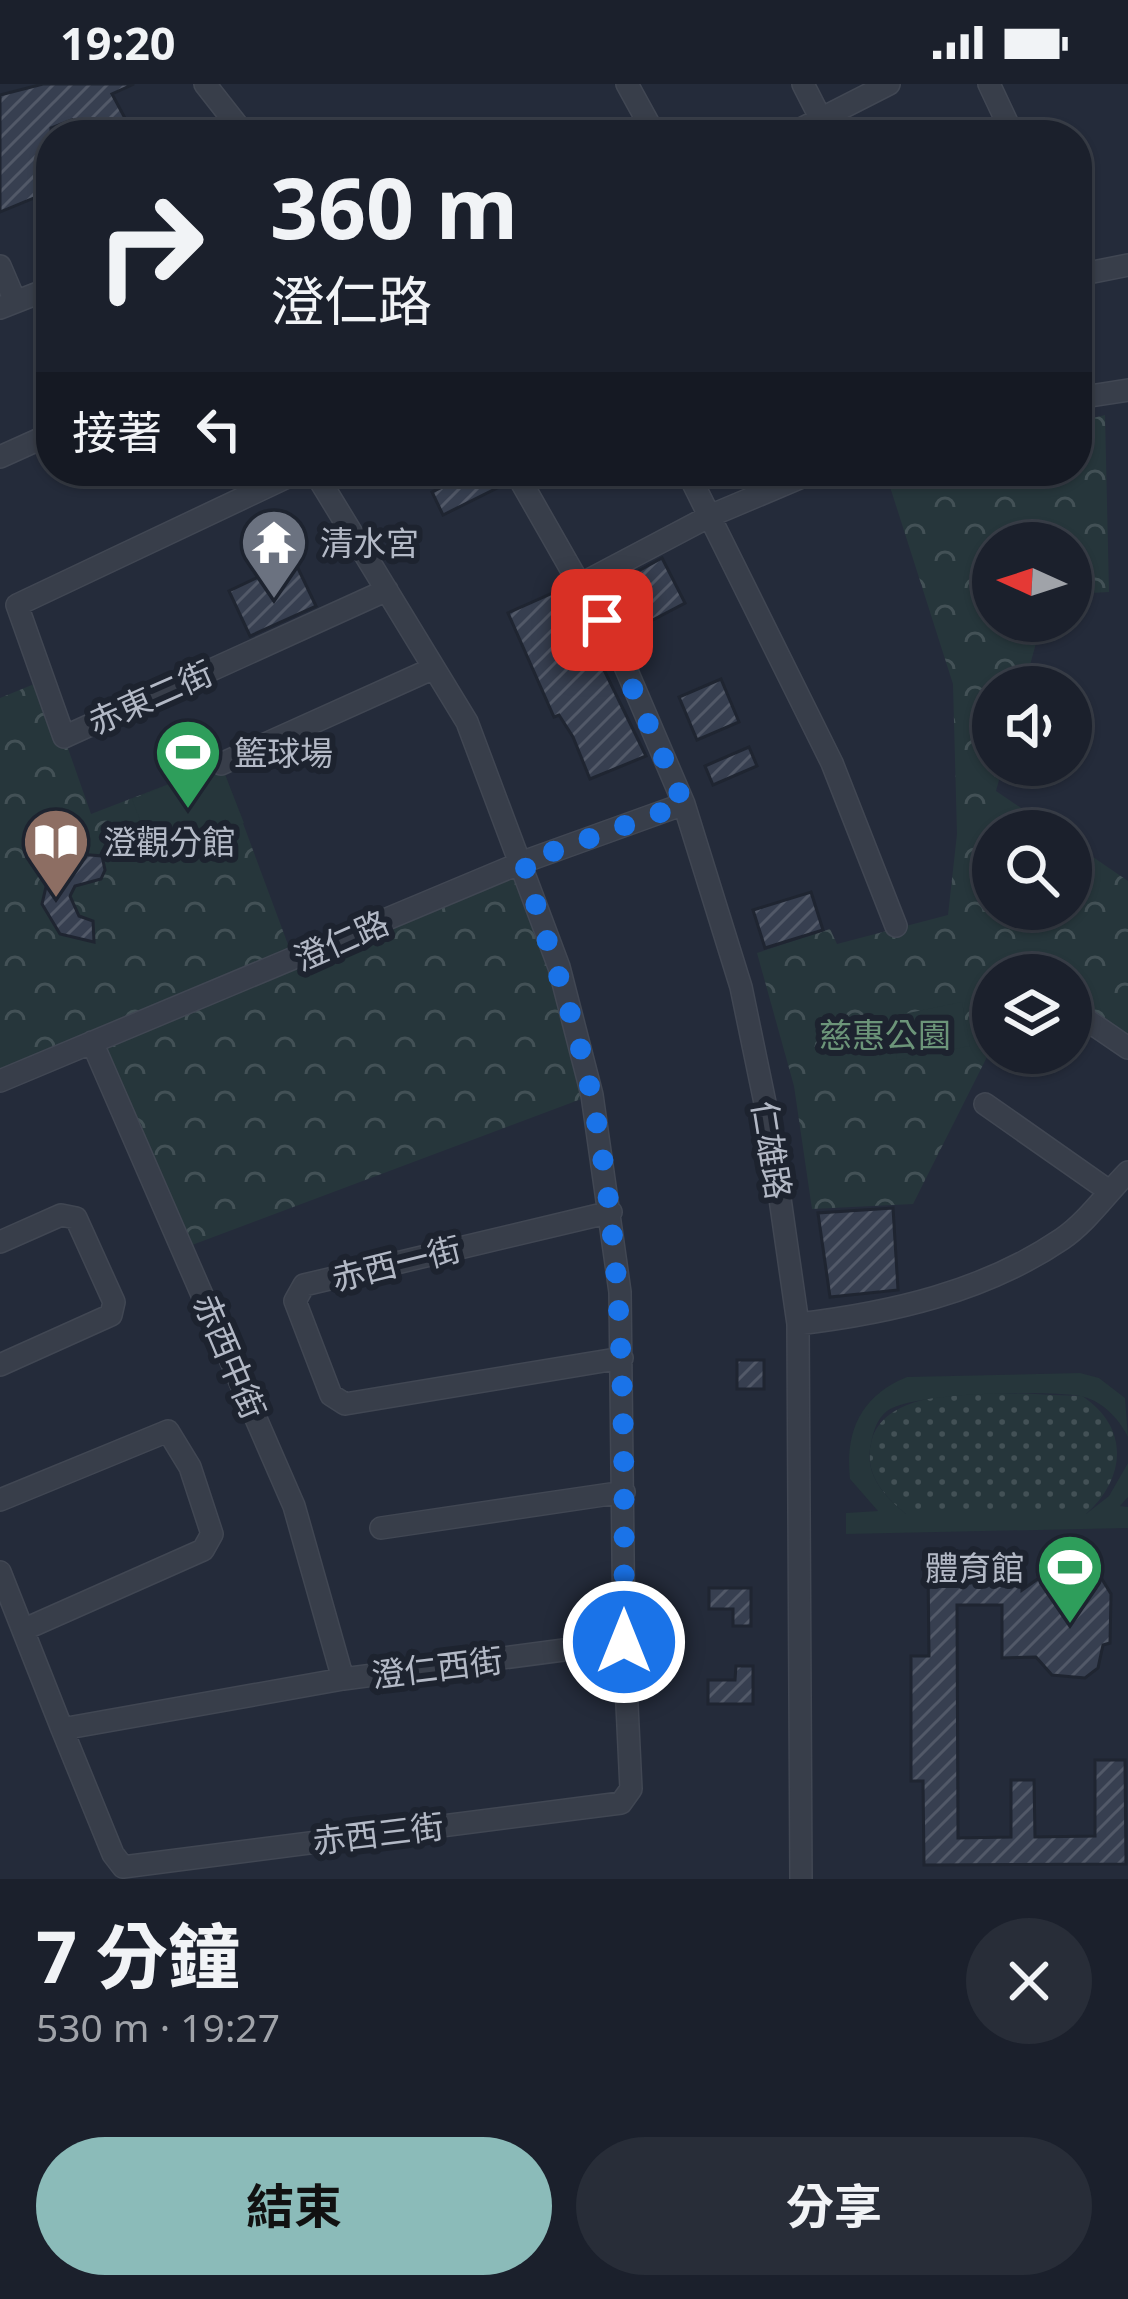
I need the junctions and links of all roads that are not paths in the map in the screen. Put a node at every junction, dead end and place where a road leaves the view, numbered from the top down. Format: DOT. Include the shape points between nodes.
graph roads {
  1 [pos="205,84"];
  2 [pos="627,84"];
  3 [pos="803,84"];
  4 [pos="890,84"];
  5 [pos="989,84"];
  6 [pos="233,120"];
  7 [pos="647,120"];
  8 [pos="821,120"];
  9 [pos="836,120"];
  10 [pos="1006,120"];
  11 [pos="1128,265"];
  12 [pos="0,266"];
  13 [pos="1092,272"];
  14 [pos="36,294"];
  15 [pos="7,305"];
  16 [pos="1128,390"];
  17 [pos="1092,396"];
  18 [pos="36,441"];
  19 [pos="0,457"];
  20 [pos="268,486"];
  21 [pos="323,486"];
  22 [pos="524,486"];
  23 [pos="696,486"];
  24 [pos="780,486"];
  25 [pos="712,514"];
  26 [pos="583,583"];
  27 [pos="387,590"];
  28 [pos="434,668"];
  29 [pos="221,764"];
  30 [pos="684,804"];
  31 [pos="524,862"];
  32 [pos="896,926"];
  33 [pos="1092,1024"];
  34 [pos="92,1042"];
  35 [pos="1128,1048"];
  36 [pos="0,1082"];
  37 [pos="985,1104"];
  38 [pos="1128,1172"];
  39 [pos="1109,1191"];
  40 [pos="611,1212"];
  41 [pos="0,1242"];
  42 [pos="798,1324"];
  43 [pos="622,1358"];
  44 [pos="0,1365"];
  45 [pos="624,1492"];
  46 [pos="0,1501"];
  47 [pos="381,1528"];
  48 [pos="0,1571"];
  49 [pos="25,1629"];
  50 [pos="624,1642"];
  51 [pos="343,1679"];
  52 [pos="62,1729"];
  53 [pos="801,1879"];
  1 -- 6 [label="street"];
  2 -- 7 [label="street"];
  3 -- 8 [label="street"];
  4 -- 9 [label="street"];
  5 -- 10 [label="street"];
  11 -- 13 [label="street"];
  12 -- 15 [label="street"];
  14 -- 15 [label="street"];
  16 -- 17 [label="street"];
  18 -- 19 [label="street"];
  20 -- 27 [label="street, 赤東二街" via="17,605 64,736"];
  21 -- 27 [label="street"];
  22 -- 26 [label="street, 仁雄路"];
  23 -- 25 [label="street"];
  24 -- 25 [label="street"];
  25 -- 26 [label="street"];
  25 -- 32 [label="street" via="832,763"];
  26 -- 30 [label="street, 仁雄路"];
  27 -- 28 [label="street"];
  28 -- 29 [label="street"];
  28 -- 31 [label="street" via="466,722"];
  30 -- 31 [label="street, 澄仁路"];
  30 -- 42 [label="street, 仁雄路" via="741,987"];
  31 -- 34 [label="street, 澄仁路"];
  31 -- 40 [label="street" via="592,1095"];
  33 -- 35 [label="street"];
  34 -- 36 [label="street, 澄仁路"];
  34 -- 51 [label="street, 赤西中街" via="294,1506"];
  37 -- 39 [label="street"];
  38 -- 39 [label="street"];
  39 -- 42 [label="street" via="1064,1238 939,1298"];
  40 -- 43 [label="street"];
  40 -- 43 [label="street, 赤西一街" via="304,1286 296,1301 331,1395 345,1404"];
  41 -- 44 [label="street" via="61,1215 76,1218 114,1302 111,1315"];
  42 -- 53 [label="street, 仁雄路"];
  43 -- 45 [label="street"];
  45 -- 47 [label="street"];
  45 -- 50 [label="street"];
  46 -- 49 [label="street" via="168,1431 190,1467 212,1534 203,1550"];
  48 -- 49 [label="street"];
  49 -- 52 [label="street"];
  50 -- 51 [label="street, 澄仁西街"];
  50 -- 52 [label="street, 赤西三街" via="631,1789 621,1803 124,1867"];
  51 -- 52 [label="street, 澄仁西街"];
}
